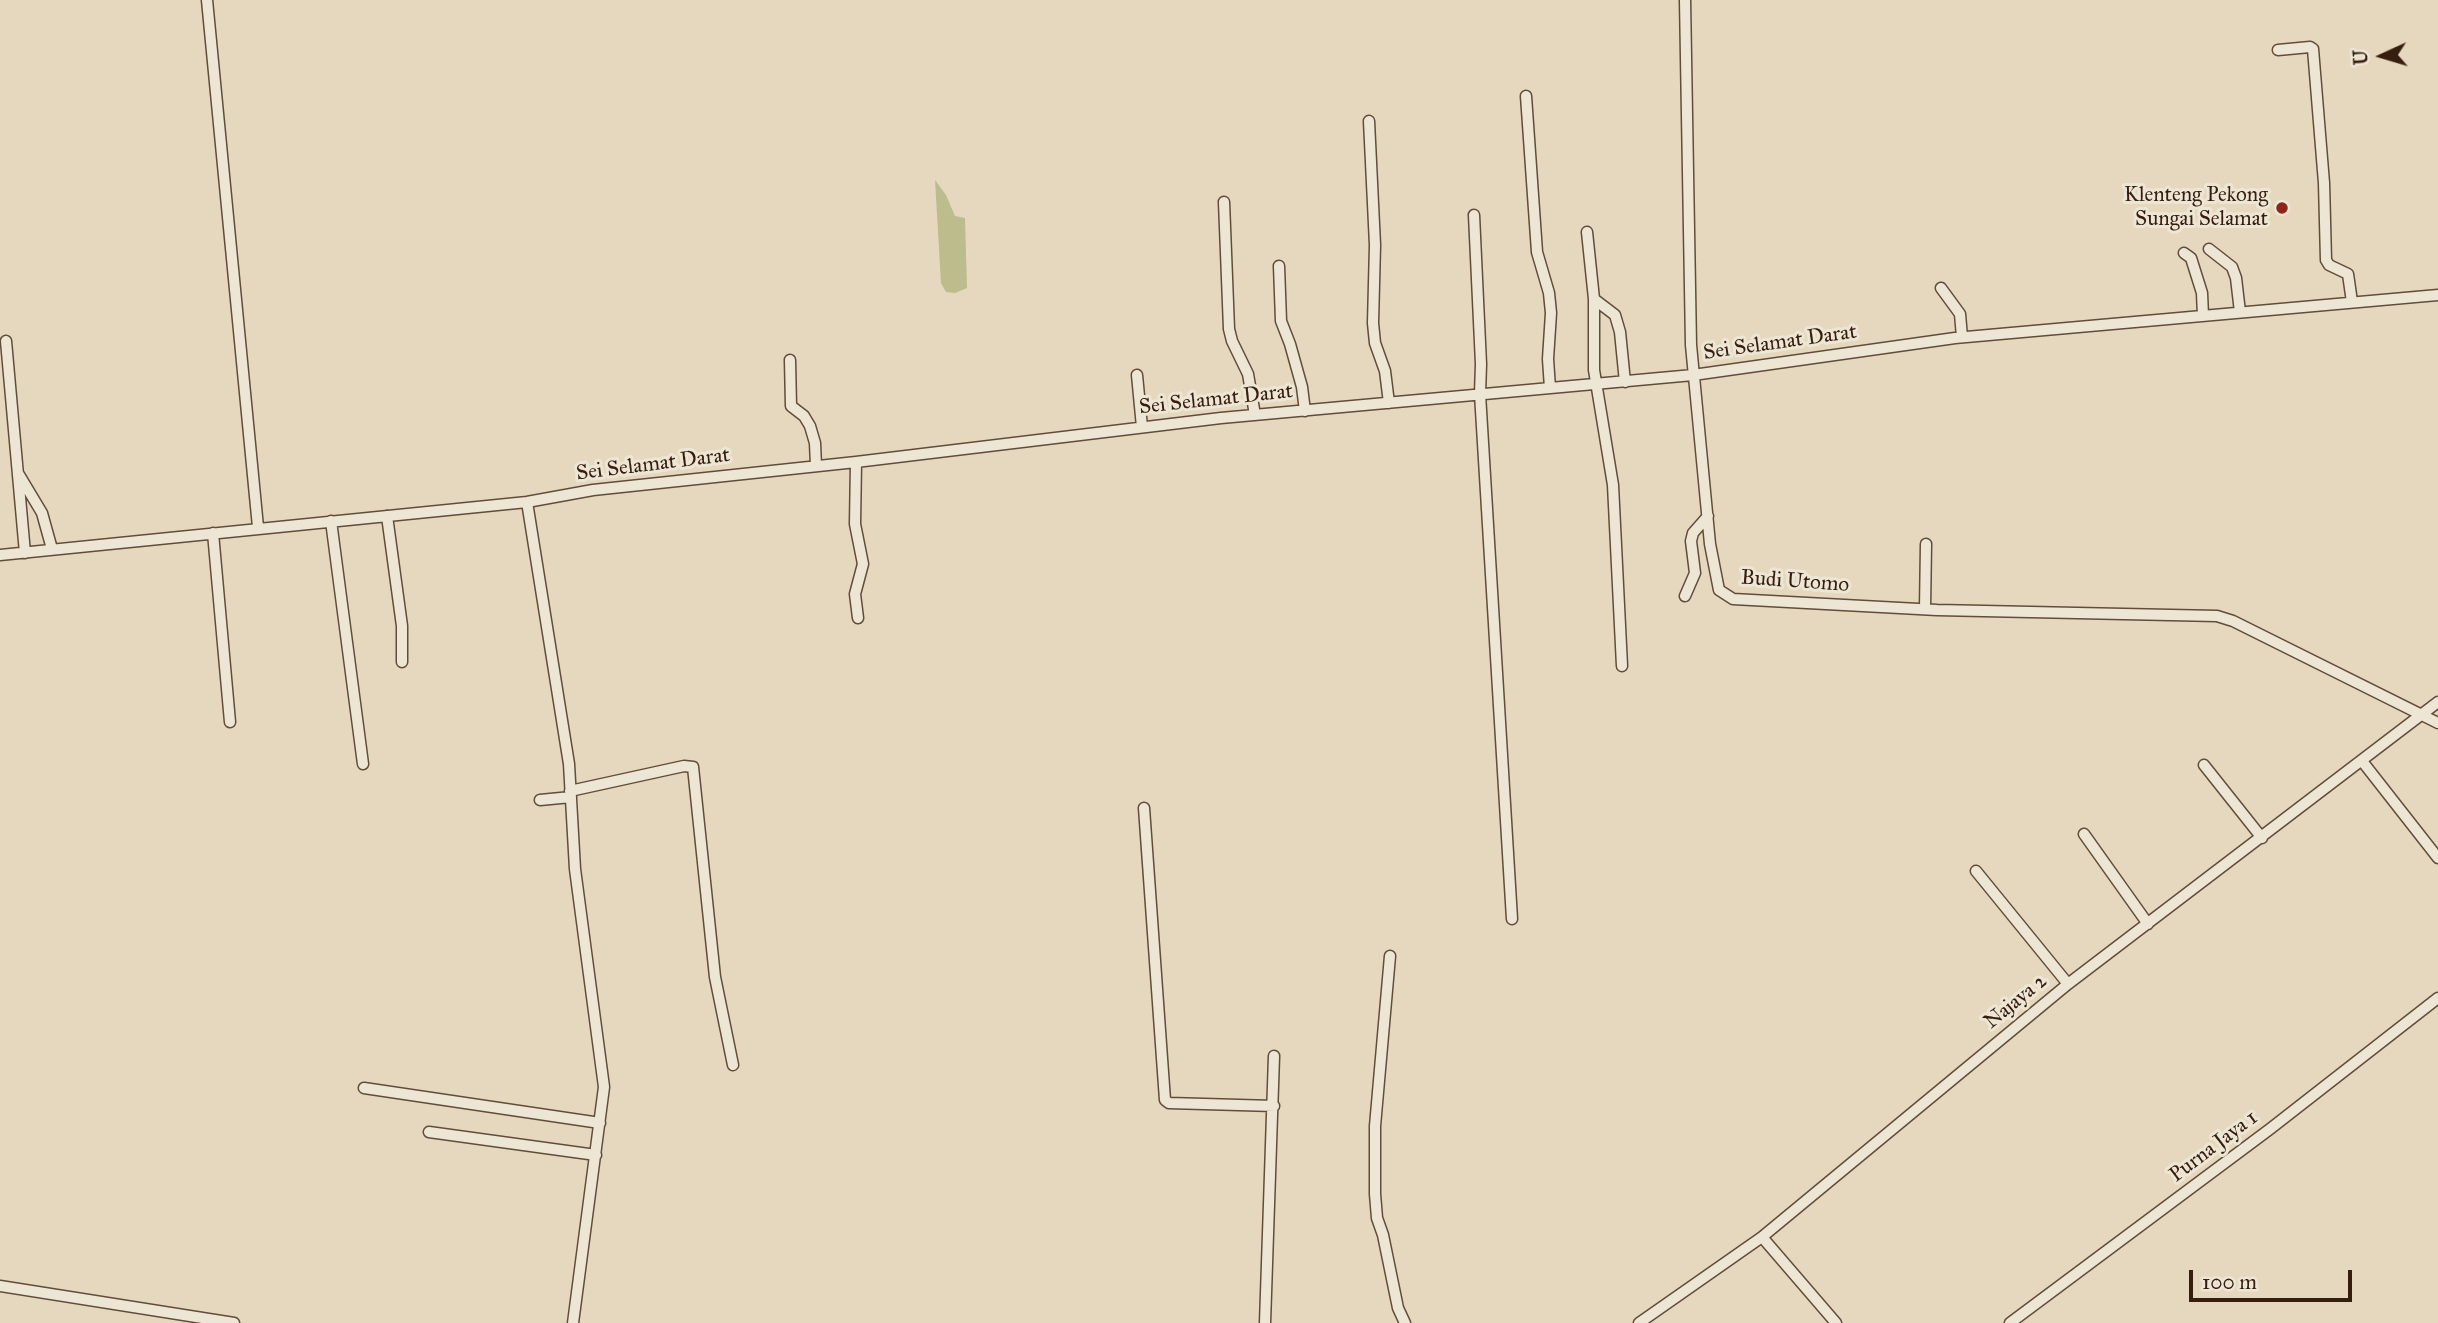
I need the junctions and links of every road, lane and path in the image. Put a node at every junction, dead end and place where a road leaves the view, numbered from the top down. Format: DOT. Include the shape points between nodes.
graph roads {
  1 [pos="207,0"];
  2 [pos="1685,0"];
  3 [pos="2278,50"];
  4 [pos="1526,96"];
  5 [pos="1369,121"];
  6 [pos="1224,202"];
  7 [pos="1474,215"];
  8 [pos="1587,232"];
  9 [pos="2209,249"];
  10 [pos="2184,253"];
  11 [pos="1279,267"];
  12 [pos="1941,288"];
  13 [pos="2438,295"];
  14 [pos="1594,299"];
  15 [pos="2351,299"];
  16 [pos="2240,312"];
  17 [pos="2203,316"];
  18 [pos="1962,333"];
  19 [pos="6,341"];
  20 [pos="790,359"];
  21 [pos="1137,375"];
  22 [pos="1693,375"];
  23 [pos="1625,382"];
  24 [pos="1597,384"];
  25 [pos="1550,388"];
  26 [pos="1481,389"];
  27 [pos="1388,397"];
  28 [pos="1304,406"];
  29 [pos="1254,411"];
  30 [pos="1142,422"];
  31 [pos="816,462"];
  32 [pos="856,462"];
  33 [pos="16,471"];
  34 [pos="527,502"];
  35 [pos="387,516"];
  36 [pos="1707,516"];
  37 [pos="331,521"];
  38 [pos="258,527"];
  39 [pos="213,533"];
  40 [pos="51,543"];
  41 [pos="1926,544"];
  42 [pos="24,553"];
  43 [pos="0,555"];
  44 [pos="1685,597"];
  45 [pos="1925,609"];
  46 [pos="858,618"];
  47 [pos="402,662"];
  48 [pos="1622,666"];
  49 [pos="2438,702"];
  50 [pos="2421,715"];
  51 [pos="230,722"];
  52 [pos="2438,723"];
  53 [pos="2362,761"];
  54 [pos="363,764"];
  55 [pos="2204,765"];
  56 [pos="570,794"];
  57 [pos="540,800"];
  58 [pos="1143,808"];
  59 [pos="2084,834"];
  60 [pos="2262,838"];
  61 [pos="2438,858"];
  62 [pos="1976,871"];
  63 [pos="1512,919"];
  64 [pos="2148,924"];
  65 [pos="1390,956"];
  66 [pos="2068,984"];
  67 [pos="2438,998"];
  68 [pos="1275,1056"];
  69 [pos="733,1065"];
  70 [pos="364,1088"];
  71 [pos="1274,1106"];
  72 [pos="600,1123"];
  73 [pos="429,1132"];
  74 [pos="596,1155"];
  75 [pos="1762,1237"];
  76 [pos="0,1286"];
  77 [pos="234,1323"];
  78 [pos="573,1323"];
  79 [pos="1265,1323"];
  80 [pos="1405,1323"];
  81 [pos="1639,1323"];
  82 [pos="1836,1323"];
  83 [pos="2010,1323"];
  1 -- 38 [label="street"];
  2 -- 22 [label="street, Budi Utomo"];
  3 -- 15 [label="street" via="2313,49 2326,260 2350,277"];
  4 -- 25 [label="street" via="1537,252 1551,313"];
  5 -- 27 [label="street" via="1375,245 1373,323"];
  6 -- 29 [label="street" via="1229,329 1248,374"];
  7 -- 26 [label="street"];
  8 -- 14 [label="street"];
  9 -- 16 [label="street" via="2232,267"];
  10 -- 17 [label="street" via="2191,258 2202,293"];
  11 -- 28 [label="street" via="1281,321 1303,387"];
  12 -- 18 [label="street" via="1960,314"];
  13 -- 15 [label="street, Sei Selamat Darat"];
  14 -- 23 [label="street" via="1615,315"];
  14 -- 24 [label="street" via="1592,354"];
  15 -- 16 [label="street, Sei Selamat Darat"];
  16 -- 17 [label="street, Sei Selamat Darat"];
  17 -- 18 [label="street, Sei Selamat Darat"];
  18 -- 22 [label="street, Sei Selamat Darat"];
  19 -- 33 [label="street"];
  20 -- 31 [label="street" via="791,406 804,416 815,443"];
  21 -- 30 [label="street"];
  22 -- 23 [label="street, Sei Selamat Darat"];
  22 -- 36 [label="street, Budi Utomo"];
  23 -- 24 [label="street, Sei Selamat Darat"];
  24 -- 25 [label="street, Sei Selamat Darat"];
  24 -- 48 [label="street" via="1613,485"];
  25 -- 26 [label="street, Sei Selamat Darat"];
  26 -- 27 [label="street, Sei Selamat Darat"];
  26 -- 63 [label="street"];
  27 -- 28 [label="street, Sei Selamat Darat"];
  28 -- 29 [label="street, Sei Selamat Darat"];
  29 -- 30 [label="street, Sei Selamat Darat"];
  30 -- 32 [label="street, Sei Selamat Darat"];
  31 -- 32 [label="street, Sei Selamat Darat"];
  31 -- 34 [label="street, Sei Selamat Darat"];
  32 -- 46 [label="street" via="855,524 863,564 855,594"];
  33 -- 40 [label="street" via="42,513"];
  33 -- 42 [label="street"];
  34 -- 35 [label="street, Sei Selamat Darat"];
  34 -- 56 [label="street"];
  35 -- 37 [label="street, Sei Selamat Darat"];
  35 -- 47 [label="street" via="402,626"];
  36 -- 44 [label="street" via="1693,533 1695,573"];
  36 -- 45 [label="street, Budi Utomo" via="1719,590 1726,596"];
  37 -- 38 [label="street, Sei Selamat Darat"];
  37 -- 54 [label="street"];
  38 -- 39 [label="street, Sei Selamat Darat"];
  39 -- 40 [label="street, Sei Selamat Darat"];
  39 -- 51 [label="street"];
  40 -- 42 [label="street, Sei Selamat Darat"];
  41 -- 45 [label="street"];
  42 -- 43 [label="street, Sei Selamat Darat"];
  45 -- 50 [label="street, Budi Utomo" via="2217,616"];
  49 -- 50 [label="street, Najaya 2"];
  50 -- 52 [label="street, Budi Utomo"];
  50 -- 53 [label="street, Najaya 2"];
  53 -- 60 [label="street, Najaya 2"];
  53 -- 61 [label="street"];
  55 -- 60 [label="street"];
  56 -- 57 [label="street"];
  56 -- 69 [label="street" via="693,767 715,978"];
  56 -- 72 [label="street" via="575,869 604,1077"];
  58 -- 71 [label="street" via="1165,1100"];
  59 -- 64 [label="street"];
  60 -- 64 [label="street, Najaya 2"];
  62 -- 66 [label="street"];
  64 -- 66 [label="street, Najaya 2"];
  65 -- 80 [label="street" via="1375,1126 1375,1194 1377,1219"];
  66 -- 75 [label="street, Najaya 2"];
  67 -- 83 [label="street, Purna Jaya 1"];
  68 -- 71 [label="street"];
  70 -- 72 [label="street"];
  71 -- 79 [label="street"];
  72 -- 74 [label="street"];
  73 -- 74 [label="street"];
  74 -- 78 [label="street"];
  75 -- 81 [label="street, Najaya 2"];
  75 -- 82 [label="street"];
  76 -- 77 [label="street"];
}
